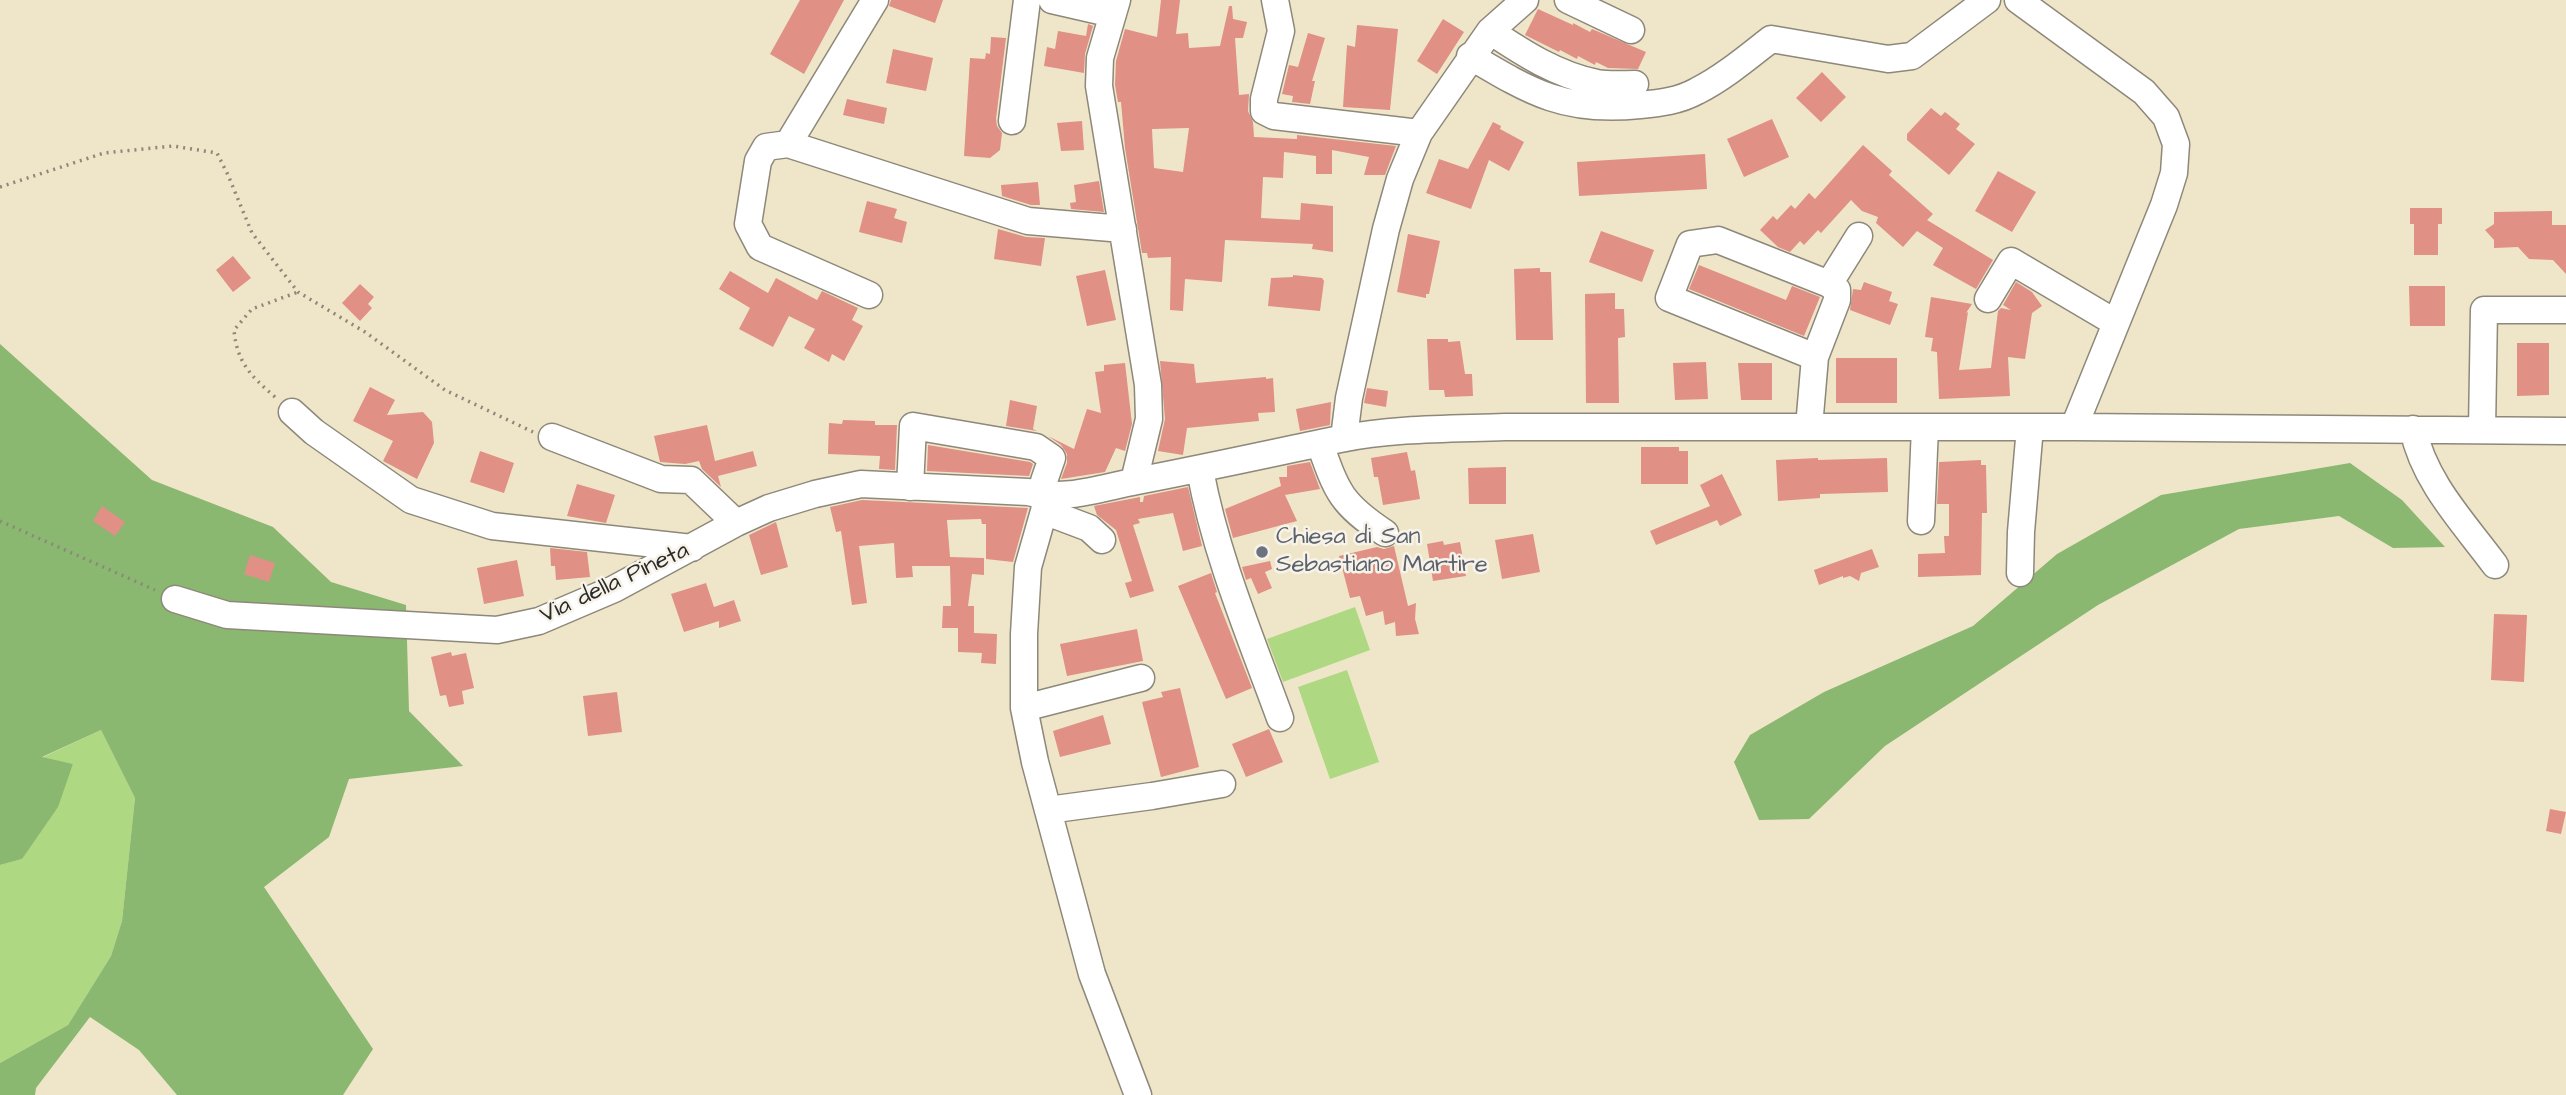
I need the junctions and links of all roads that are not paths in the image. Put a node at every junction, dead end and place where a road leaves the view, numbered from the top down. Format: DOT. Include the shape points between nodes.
graph roads {
  1 [pos="875,0"];
  2 [pos="1027,0"];
  3 [pos="1052,0"];
  4 [pos="1275,0"];
  5 [pos="1525,0"];
  6 [pos="1568,0"];
  7 [pos="1987,0"];
  8 [pos="2018,0"];
  9 [pos="1115,7"];
  10 [pos="1631,30"];
  11 [pos="1490,31"];
  12 [pos="1470,56"];
  13 [pos="1635,84"];
  14 [pos="1012,121"];
  15 [pos="1419,132"];
  16 [pos="788,144"];
  17 [pos="1123,229"];
  18 [pos="1859,236"];
  19 [pos="1829,284"];
  20 [pos="869,295"];
  21 [pos="1988,299"];
  22 [pos="2566,310"];
  23 [pos="2116,323"];
  24 [pos="1815,357"];
  25 [pos="292,412"];
  26 [pos="1809,427"];
  27 [pos="1925,427"];
  28 [pos="2030,427"];
  29 [pos="2074,427"];
  30 [pos="2413,429"];
  31 [pos="2482,430"];
  32 [pos="2566,431"];
  33 [pos="552,437"];
  34 [pos="1332,441"];
  35 [pos="1200,470"];
  36 [pos="1134,481"];
  37 [pos="910,486"];
  38 [pos="1045,504"];
  39 [pos="1921,521"];
  40 [pos="736,523"];
  41 [pos="1385,533"];
  42 [pos="1102,540"];
  43 [pos="692,548"];
  44 [pos="2495,565"];
  45 [pos="2020,573"];
  46 [pos="175,599"];
  47 [pos="1141,678"];
  48 [pos="1024,708"];
  49 [pos="1280,718"];
  50 [pos="1222,784"];
  51 [pos="1048,810"];
  52 [pos="1138,1095"];
  1 -- 16 [label="street"];
  2 -- 14 [label="street"];
  3 -- 9 [label="street"];
  4 -- 15 [label="street" via="1281,31 1264,111 1282,117"];
  5 -- 11 [label="street"];
  6 -- 10 [label="street"];
  7 -- 12 [label="street" via="1912,57 1888,60 1771,39 1698,91 1668,102 1608,108 1558,101 1522,87"];
  8 -- 23 [label="street" via="2144,92 2166,117 2176,144 2174,173 2164,205"];
  9 -- 17 [label="street" via="1100,58 1099,86"];
  11 -- 12 [label="street"];
  11 -- 13 [label="street" via="1567,75 1598,83"];
  12 -- 15 [label="street"];
  15 -- 34 [label="street" via="1400,179 1349,398"];
  16 -- 17 [label="street" via="1028,221"];
  16 -- 20 [label="street" via="766,147 758,161 748,223 760,247"];
  17 -- 36 [label="street" via="1148,385 1149,419"];
  18 -- 19 [label="street"];
  19 -- 24 [label="street" via="1837,290 1837,300"];
  19 -- 24 [label="street" via="1718,240 1690,244 1669,298"];
  21 -- 23 [label="street" via="2011,261"];
  22 -- 31 [label="street" via="2484,310"];
  23 -- 29 [label="street"];
  24 -- 26 [label="street"];
  25 -- 43 [label="street" via="411,500 492,526"];
  26 -- 27 [label="street"];
  26 -- 34 [label="street" via="1505,427 1422,430"];
  27 -- 28 [label="street"];
  27 -- 39 [label="street"];
  28 -- 29 [label="street"];
  28 -- 45 [label="street"];
  29 -- 30 [label="street"];
  30 -- 31 [label="street"];
  30 -- 44 [label="street" via="2426,471"];
  31 -- 32 [label="street"];
  33 -- 40 [label="street" via="661,479 691,480"];
  34 -- 35 [label="street"];
  34 -- 41 [label="street" via="1335,486 1362,518"];
  35 -- 36 [label="street"];
  35 -- 49 [label="street" via="1224,566"];
  36 -- 38 [label="street"];
  37 -- 38 [label="street, Via della Pineta" via="1028,492"];
  37 -- 38 [label="street" via="913,426 1036,447 1052,458 1044,481"];
  37 -- 40 [label="street, Via della Pineta" via="861,484 769,508"];
  38 -- 42 [label="street"];
  38 -- 48 [label="street" via="1028,567"];
  40 -- 43 [label="street, Via della Pineta"];
  43 -- 46 [label="street, Via della Pineta" via="539,621 497,630 227,615"];
  47 -- 48 [label="street"];
  48 -- 51 [label="street"];
  50 -- 51 [label="street"];
  51 -- 52 [label="street" via="1092,974"];
}
